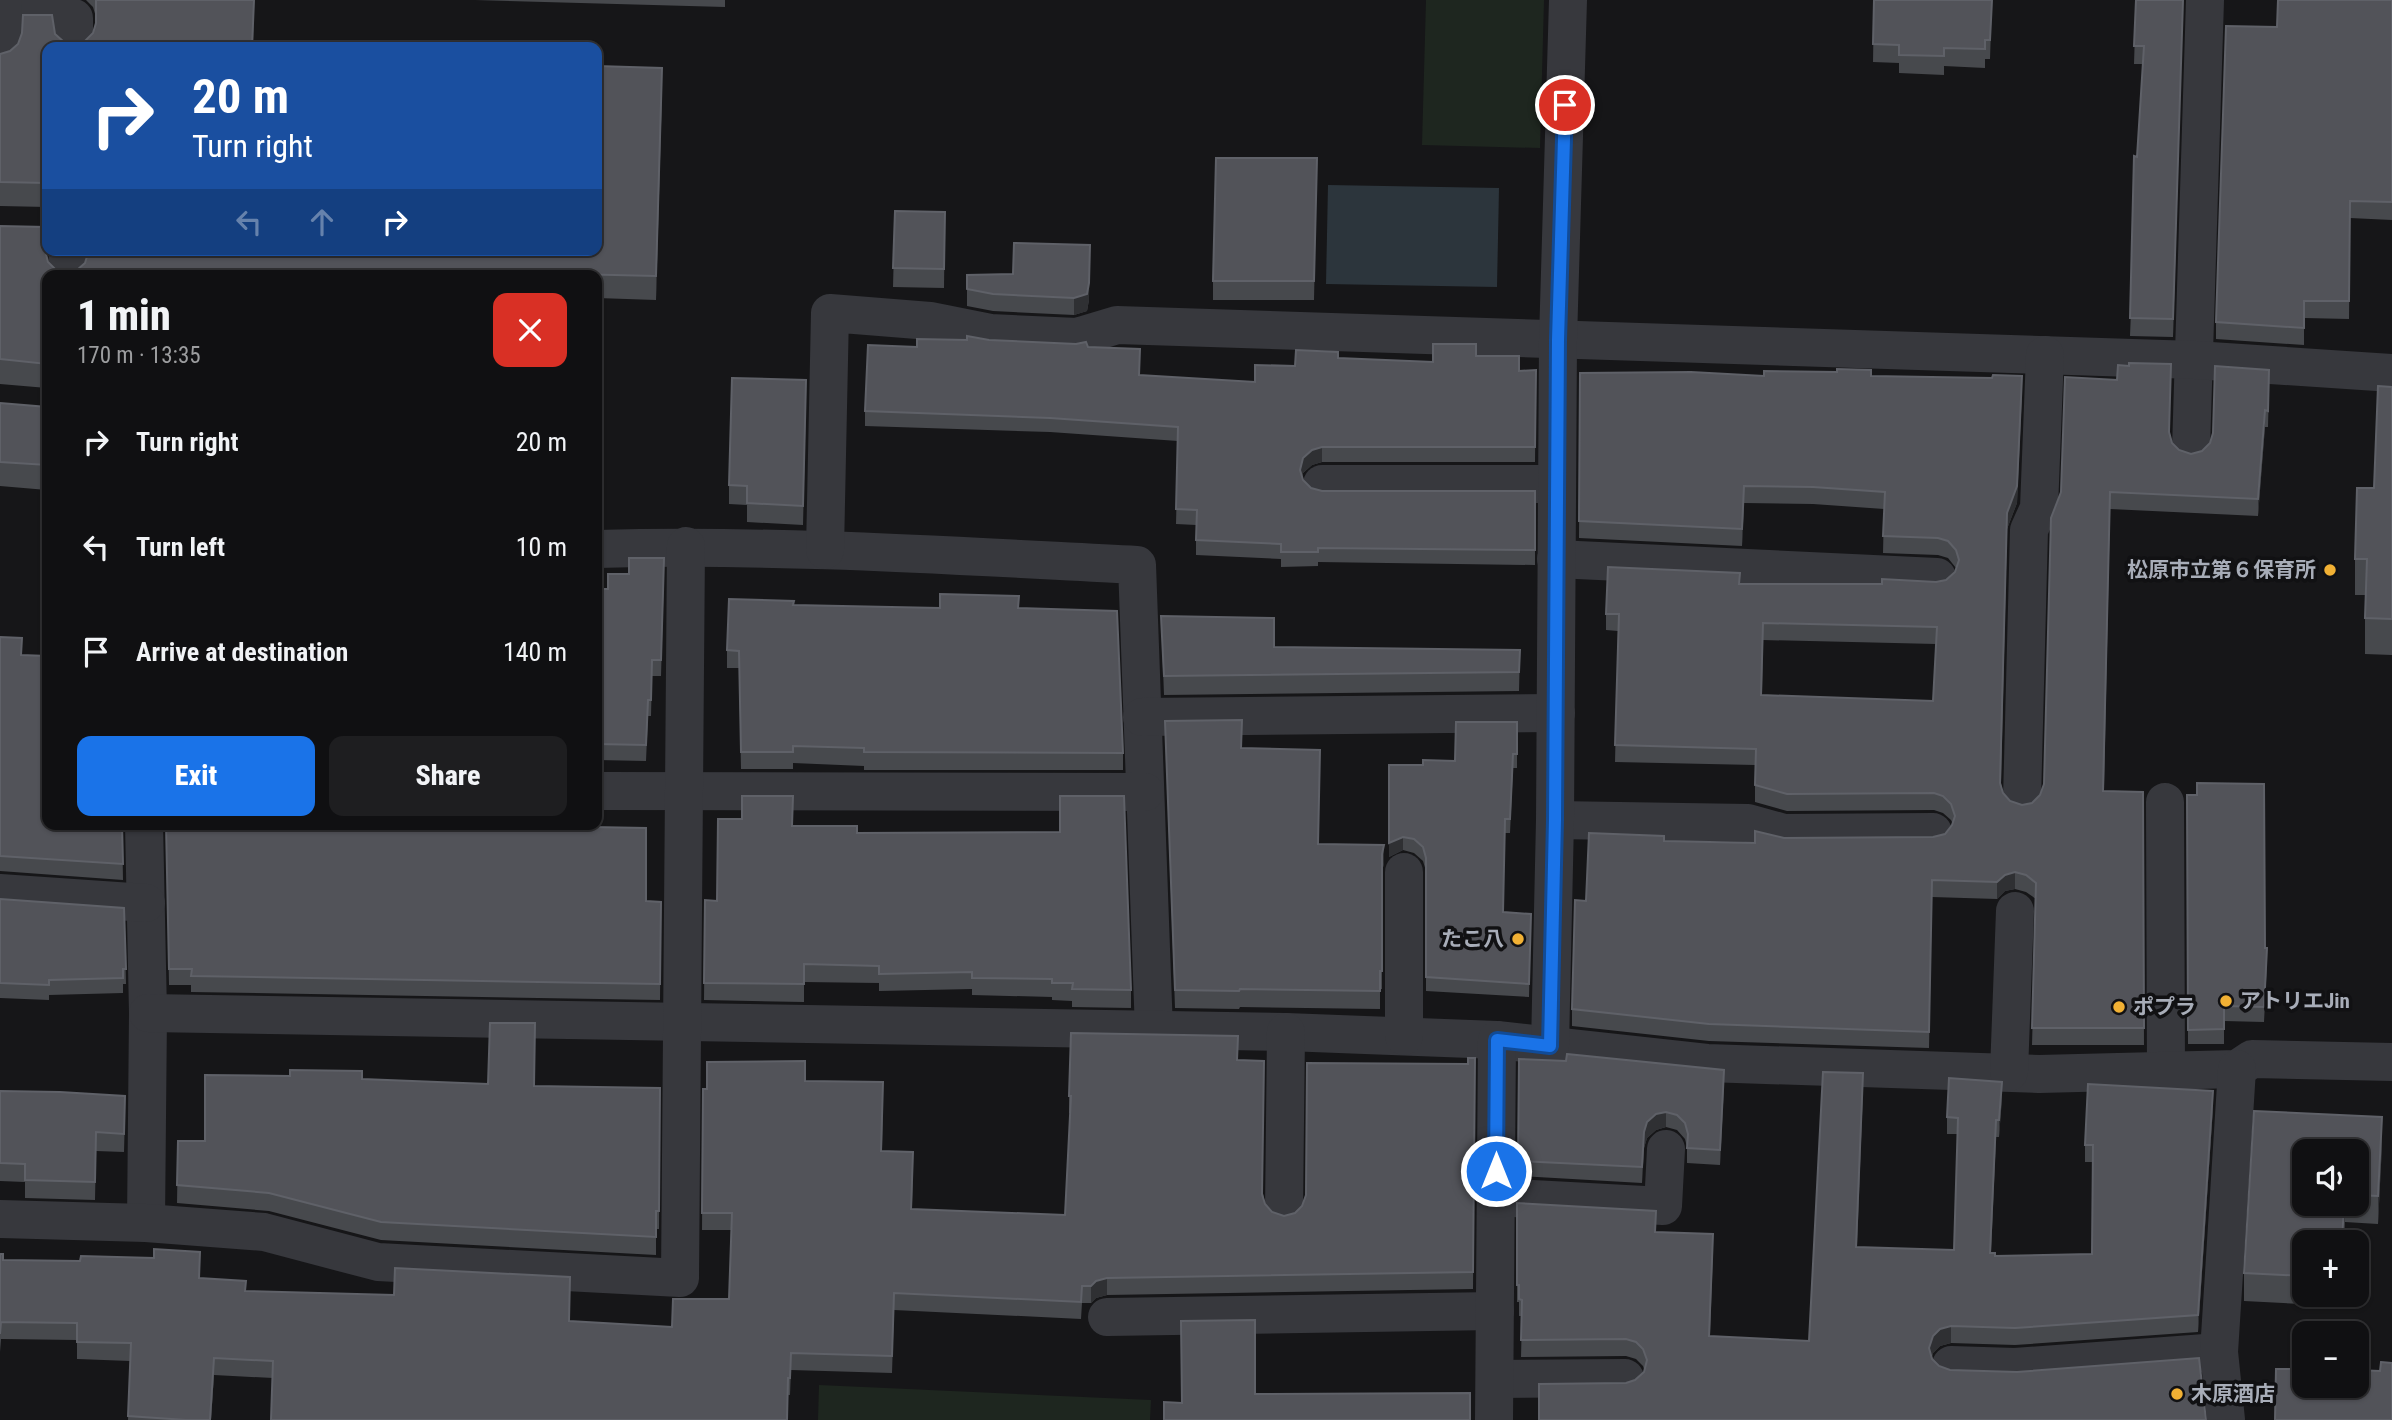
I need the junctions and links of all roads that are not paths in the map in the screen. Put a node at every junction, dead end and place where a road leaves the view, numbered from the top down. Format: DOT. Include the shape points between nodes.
graph roads {
  1 [pos="1568,0"];
  2 [pos="2205,0"];
  3 [pos="2,8"];
  4 [pos="74,42"];
  5 [pos="0,56"];
  6 [pos="1558,340"];
  7 [pos="2045,355"];
  8 [pos="2194,360"];
  9 [pos="2392,373"];
  10 [pos="2191,449"];
  11 [pos="1322,484"];
  12 [pos="1556,484"];
  13 [pos="686,547"];
  14 [pos="602,549"];
  15 [pos="825,550"];
  16 [pos="1556,559"];
  17 [pos="1937,577"];
  18 [pos="1556,713"];
  19 [pos="1142,717"];
  20 [pos="602,791"];
  21 [pos="684,792"];
  22 [pos="1145,792"];
  23 [pos="2022,800"];
  24 [pos="2165,802"];
  25 [pos="1555,820"];
  26 [pos="144,830"];
  27 [pos="1933,832"];
  28 [pos="1404,872"];
  29 [pos="0,893"];
  30 [pos="145,903"];
  31 [pos="2015,911"];
  32 [pos="148,1013"];
  33 [pos="684,1023"];
  34 [pos="1154,1031"];
  35 [pos="1286,1032"];
  36 [pos="1404,1036"];
  37 [pos="1497,1040"];
  38 [pos="1550,1046"];
  39 [pos="2392,1062"];
  40 [pos="2237,1069"];
  41 [pos="2166,1071"];
  42 [pos="2009,1072"];
  43 [pos="1666,1149"];
  44 [pos="1496,1197"];
  45 [pos="1284,1211"];
  46 [pos="0,1219"];
  47 [pos="146,1223"];
  48 [pos="1495,1311"];
  49 [pos="1107,1317"];
  50 [pos="2219,1352"];
  51 [pos="1951,1365"];
  52 [pos="1625,1378"];
  53 [pos="1495,1379"];
  54 [pos="1494,1420"];
  55 [pos="2226,1420"];
  1 -- 6 [label="street"];
  2 -- 8 [label="street"];
  3 -- 4 [label="street" via="75,18"];
  3 -- 5 [label="street"];
  6 -- 7 [label="street"];
  6 -- 12 [label="street"];
  6 -- 15 [label="street" via="1117,325 1077,337 830,313"];
  7 -- 8 [label="street"];
  7 -- 23 [label="street" via="2039,508 2029,530"];
  8 -- 9 [label="street"];
  8 -- 10 [label="street"];
  11 -- 12 [label="street"];
  12 -- 16 [label="street"];
  13 -- 14 [label="street"];
  13 -- 15 [label="street"];
  13 -- 21 [label="street"];
  15 -- 19 [label="street" via="1137,565"];
  16 -- 17 [label="street"];
  16 -- 18 [label="street"];
  18 -- 19 [label="street"];
  18 -- 25 [label="street"];
  19 -- 22 [label="street"];
  20 -- 21 [label="street"];
  21 -- 22 [label="street"];
  21 -- 33 [label="street"];
  22 -- 34 [label="street"];
  24 -- 41 [label="street"];
  25 -- 27 [label="street" via="1748,823 1784,834"];
  25 -- 38 [label="street"];
  26 -- 30 [label="street"];
  28 -- 36 [label="street"];
  29 -- 30 [label="street"];
  30 -- 32 [label="street"];
  31 -- 42 [label="street"];
  32 -- 33 [label="street"];
  32 -- 47 [label="street"];
  33 -- 34 [label="street"];
  33 -- 47 [label="street" via="680,1278 378,1262 264,1233"];
  34 -- 35 [label="street"];
  35 -- 36 [label="street"];
  35 -- 45 [label="street"];
  36 -- 37 [label="street"];
  37 -- 38 [label="street"];
  37 -- 44 [label="street"];
  38 -- 42 [label="street" via="1707,1063"];
  39 -- 40 [label="street" via="2252,1059"];
  40 -- 41 [label="street"];
  40 -- 50 [label="street"];
  41 -- 42 [label="street"];
  43 -- 44 [label="street" via="1663,1206"];
  44 -- 48 [label="street"];
  46 -- 47 [label="street"];
  48 -- 49 [label="street"];
  48 -- 53 [label="street"];
  50 -- 51 [label="street" via="2015,1367"];
  50 -- 55 [label="street"];
  52 -- 53 [label="street"];
  53 -- 54 [label="street"];
}
